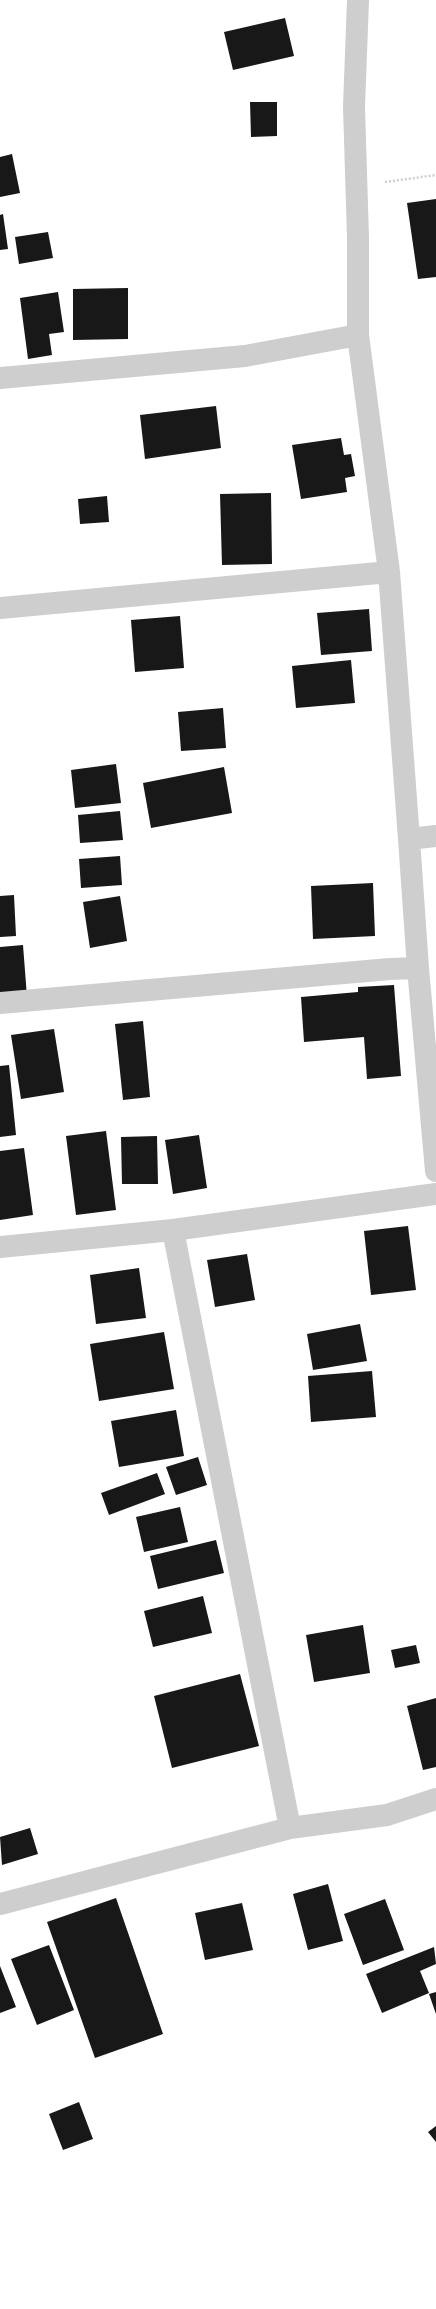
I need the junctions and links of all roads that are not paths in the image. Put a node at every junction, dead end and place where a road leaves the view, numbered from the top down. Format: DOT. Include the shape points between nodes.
graph roads {
  1 [pos="358,0"];
  2 [pos="358,335"];
  3 [pos="0,378"];
  4 [pos="389,572"];
  5 [pos="0,608"];
  6 [pos="436,836"];
  7 [pos="409,839"];
  8 [pos="418,968"];
  9 [pos="0,1003"];
  10 [pos="430,1026"];
  11 [pos="436,1171"];
  12 [pos="436,1194"];
  13 [pos="173,1230"];
  14 [pos="0,1247"];
  15 [pos="436,1799"];
  16 [pos="290,1828"];
  17 [pos="0,1904"];
  1 -- 2 [label="street" via="354,107"];
  2 -- 3 [label="street" via="245,356"];
  2 -- 4 [label="street"];
  4 -- 5 [label="street"];
  4 -- 7 [label="street"];
  6 -- 7 [label="street"];
  7 -- 8 [label="street"];
  8 -- 9 [label="street" via="390,968"];
  8 -- 10 [label="street"];
  10 -- 11 [label="street"];
  12 -- 13 [label="street"];
  13 -- 14 [label="street"];
  13 -- 16 [label="street"];
  15 -- 16 [label="street" via="387,1815"];
  16 -- 17 [label="street"];
}
